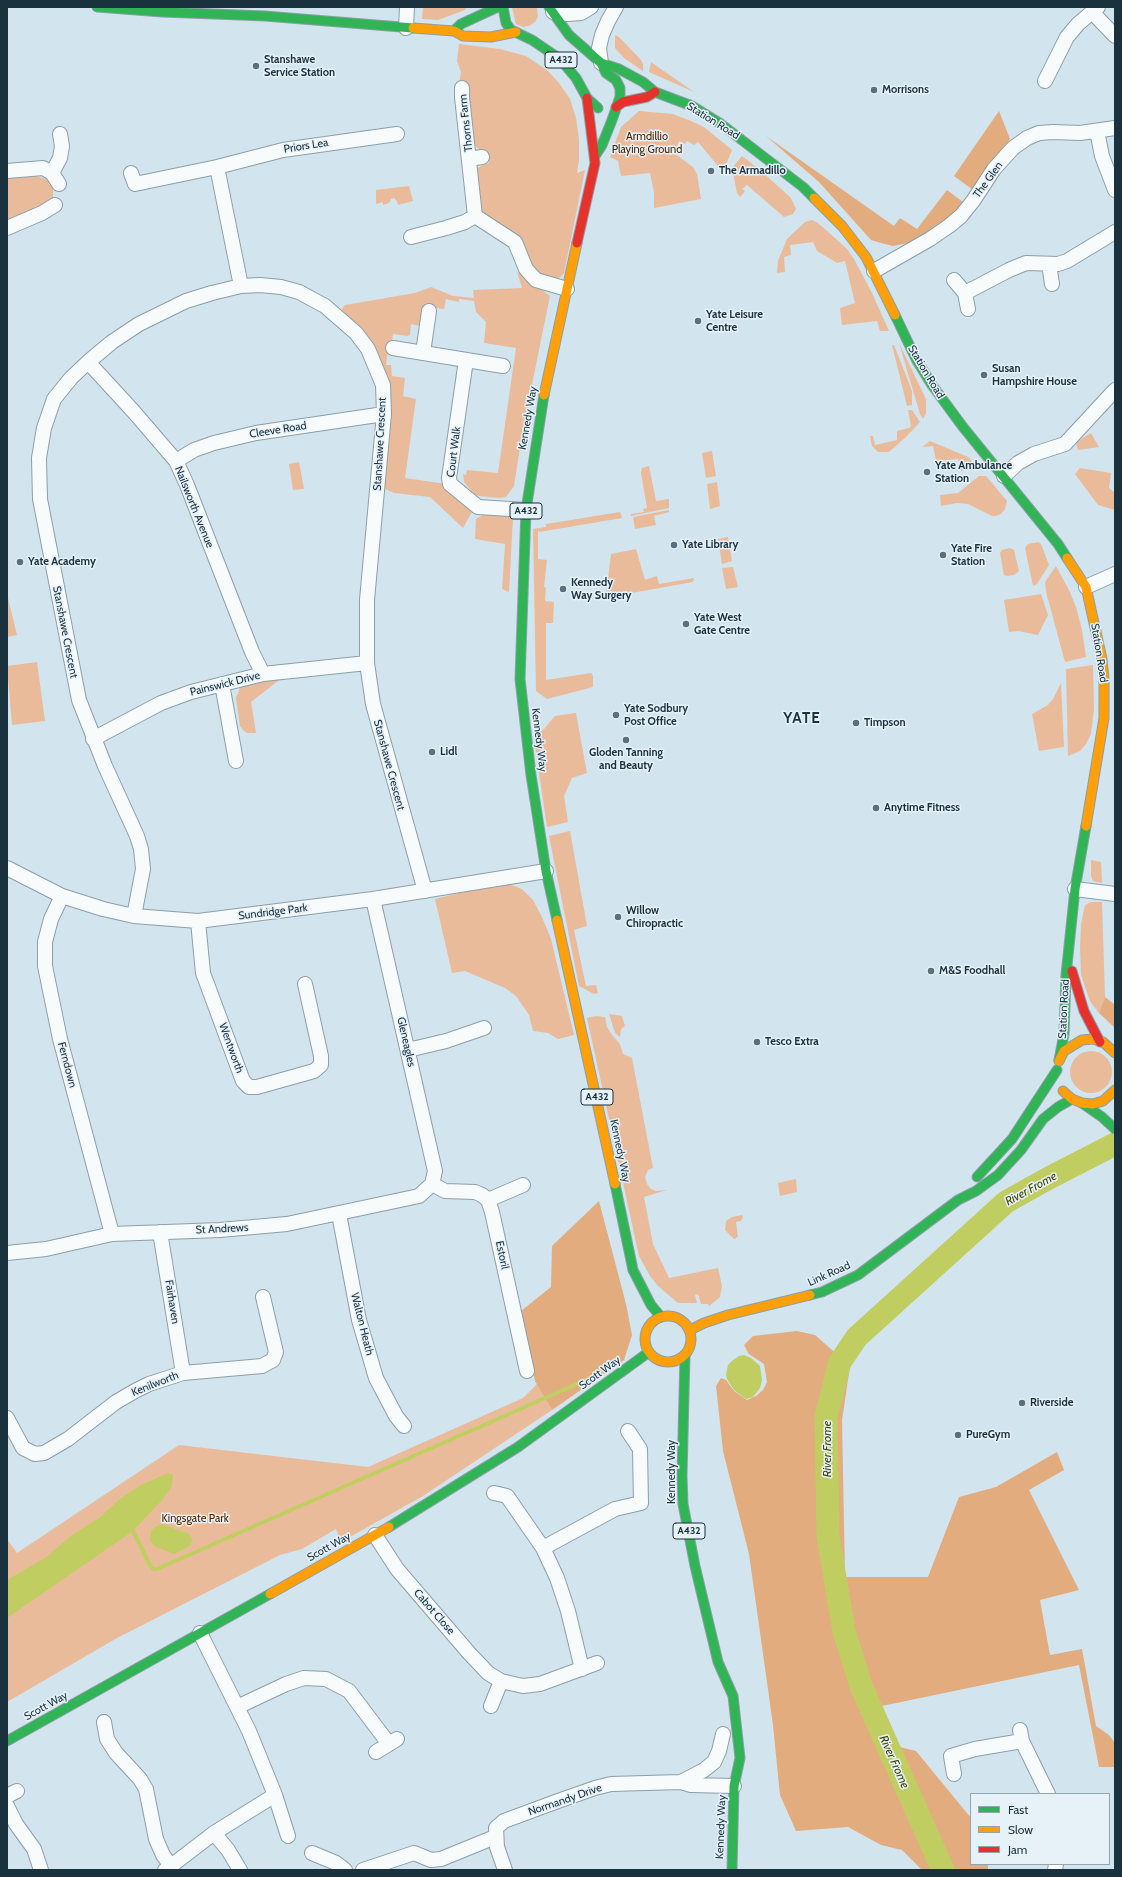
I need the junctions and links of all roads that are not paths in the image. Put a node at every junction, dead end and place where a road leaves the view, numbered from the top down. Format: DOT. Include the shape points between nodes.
graph roads {
  1 [pos="97,7"];
  2 [pos="406,7"];
  3 [pos="498,7"];
  4 [pos="503,7"];
  5 [pos="591,7"];
  6 [pos="616,7"];
  7 [pos="1095,9"];
  8 [pos="162,10"];
  9 [pos="548,11"];
  10 [pos="406,28"];
  11 [pos="536,29"];
  12 [pos="454,31"];
  13 [pos="518,34"];
  14 [pos="1115,36"];
  15 [pos="601,63"];
  16 [pos="1045,80"];
  17 [pos="462,88"];
  18 [pos="656,92"];
  19 [pos="587,98"];
  20 [pos="616,107"];
  21 [pos="1115,128"];
  22 [pos="1097,131"];
  23 [pos="60,134"];
  24 [pos="397,134"];
  25 [pos="595,156"];
  26 [pos="217,167"];
  27 [pos="7,171"];
  28 [pos="131,173"];
  29 [pos="1115,190"];
  30 [pos="55,205"];
  31 [pos="475,216"];
  32 [pos="7,228"];
  33 [pos="1115,232"];
  34 [pos="411,237"];
  35 [pos="1049,264"];
  36 [pos="874,271"];
  37 [pos="954,280"];
  38 [pos="1052,284"];
  39 [pos="241,286"];
  40 [pos="567,289"];
  41 [pos="965,293"];
  42 [pos="968,309"];
  43 [pos="429,311"];
  44 [pos="393,348"];
  45 [pos="423,353"];
  46 [pos="466,360"];
  47 [pos="88,362"];
  48 [pos="503,366"];
  49 [pos="1115,390"];
  50 [pos="384,414"];
  51 [pos="176,461"];
  52 [pos="1004,476"];
  53 [pos="526,510"];
  54 [pos="1115,574"];
  55 [pos="1086,587"];
  56 [pos="367,663"];
  57 [pos="263,674"];
  58 [pos="222,684"];
  59 [pos="1110,718"];
  60 [pos="93,739"];
  61 [pos="236,761"];
  62 [pos="7,868"];
  63 [pos="546,872"];
  64 [pos="1075,889"];
  65 [pos="425,891"];
  66 [pos="1115,894"];
  67 [pos="62,896"];
  68 [pos="373,899"];
  69 [pos="134,916"];
  70 [pos="198,921"];
  71 [pos="1069,958"];
  72 [pos="305,984"];
  73 [pos="484,1028"];
  74 [pos="1102,1042"];
  75 [pos="1115,1046"];
  76 [pos="408,1050"];
  77 [pos="1115,1053"];
  78 [pos="1059,1060"];
  79 [pos="1057,1070"];
  80 [pos="1115,1090"];
  81 [pos="1072,1099"];
  82 [pos="1082,1103"];
  83 [pos="1115,1129"];
  84 [pos="432,1184"];
  85 [pos="523,1185"];
  86 [pos="488,1200"];
  87 [pos="958,1200"];
  88 [pos="339,1214"];
  89 [pos="160,1232"];
  90 [pos="112,1234"];
  91 [pos="7,1253"];
  92 [pos="263,1297"];
  93 [pos="661,1317"];
  94 [pos="690,1330"];
  95 [pos="649,1352"];
  96 [pos="685,1355"];
  97 [pos="527,1371"];
  98 [pos="183,1373"];
  99 [pos="673,1382"];
  100 [pos="684,1398"];
  101 [pos="7,1418"];
  102 [pos="404,1426"];
  103 [pos="628,1431"];
  104 [pos="494,1493"];
  105 [pos="374,1535"];
  106 [pos="543,1548"];
  107 [pos="200,1632"];
  108 [pos="718,1662"];
  109 [pos="598,1663"];
  110 [pos="582,1669"];
  111 [pos="501,1681"];
  112 [pos="718,1685"];
  113 [pos="491,1706"];
  114 [pos="238,1707"];
  115 [pos="104,1722"];
  116 [pos="723,1730"];
  117 [pos="7,1742"];
  118 [pos="376,1752"];
  119 [pos="954,1774"];
  120 [pos="681,1782"];
  121 [pos="734,1786"];
  122 [pos="1048,1793"];
  123 [pos="274,1795"];
  124 [pos="7,1806"];
  125 [pos="214,1833"];
  126 [pos="288,1836"];
  127 [pos="495,1837"];
  128 [pos="312,1853"];
  129 [pos="168,1868"];
  130 [pos="41,1870"];
  131 [pos="240,1870"];
  132 [pos="345,1870"];
  133 [pos="364,1870"];
  134 [pos="506,1870"];
  135 [pos="732,1870"];
  1 -- 8 [label="main road"];
  2 -- 10 [label="street"];
  3 -- 12 [label="main road" via="462,24"];
  4 -- 13 [label="main road, A432" via="506,23"];
  5 -- 9 [label="street" via="581,13"];
  6 -- 15 [label="street" via="602,35 599,48"];
  7 -- 14 [label="street"];
  7 -- 16 [label="street" via="1067,37"];
  8 -- 10 [label="main road"];
  9 -- 15 [label="main road, A432" via="569,35"];
  10 -- 12 [label="main road"];
  11 -- 13 [label="main road" via="528,34"];
  12 -- 13 [label="main road" via="463,36 491,37"];
  13 -- 19 [label="main road, A432" via="544,47 560,59 576,78"];
  15 -- 18 [label="main road, Station Road" via="619,69"];
  15 -- 20 [label="main road, A432" via="606,73 616,80 620,88"];
  17 -- 31 [label="street, Thorns Farm" via="476,158"];
  18 -- 20 [label="main road"];
  18 -- 36 [label="main road, Station Road" via="686,103 721,124 803,187 842,226"];
  19 -- 20 [label="main road, A432" via="602,110"];
  19 -- 25 [label="main road, Kennedy Way / A432"];
  20 -- 25 [label="main road, Kennedy Way / A432" via="602,145"];
  21 -- 22 [label="street, The Glen"];
  22 -- 29 [label="street" via="1102,156"];
  22 -- 36 [label="street, The Glen" via="1054,132 1027,138 1013,148 994,169 961,216 930,239"];
  23 -- 27 [label="street" via="62,146 55,178 43,168"];
  24 -- 26 [label="street, Priors Lea" via="283,150"];
  25 -- 40 [label="main road, Kennedy Way / A432"];
  26 -- 28 [label="street, Priors Lea" via="135,184"];
  26 -- 39 [label="street"];
  30 -- 32 [label="street"];
  31 -- 34 [label="street" via="465,222"];
  31 -- 40 [label="street" via="515,242 526,269 536,280"];
  33 -- 35 [label="street" via="1067,261"];
  35 -- 38 [label="street"];
  35 -- 41 [label="street" via="1026,263"];
  36 -- 52 [label="main road, Station Road" via="916,358 932,385"];
  37 -- 41 [label="street"];
  39 -- 47 [label="street, Stanshawe Crescent" via="186,301 139,324"];
  39 -- 50 [label="street, Stanshawe Crescent" via="274,286 299,292 342,319 368,349 376,366 383,385"];
  40 -- 53 [label="main road, Kennedy Way / A432" via="545,389"];
  41 -- 42 [label="street"];
  43 -- 45 [label="street"];
  44 -- 45 [label="street"];
  45 -- 46 [label="street"];
  46 -- 48 [label="street"];
  46 -- 53 [label="street, Court Walk" via="450,484 478,507"];
  47 -- 51 [label="street, Nailsworth Avenue"];
  47 -- 60 [label="street, Stanshawe Crescent" via="54,399 44,428 39,458 40,499 52,568 79,700"];
  49 -- 52 [label="street" via="1065,444 1034,454 1018,463"];
  50 -- 51 [label="street, Cleeve Road" via="256,433 194,450"];
  50 -- 56 [label="street, Stanshawe Crescent" via="367,600"];
  51 -- 57 [label="street, Nailsworth Avenue"];
  52 -- 55 [label="main road, Station Road" via="1058,544"];
  53 -- 63 [label="main road, Kennedy Way / A432" via="520,679"];
  54 -- 55 [label="street"];
  55 -- 59 [label="main road, Station Road" via="1102,659"];
  56 -- 57 [label="street, Painswick Drive"];
  56 -- 65 [label="street, Stanshawe Crescent" via="373,704"];
  57 -- 58 [label="street, Painswick Drive"];
  58 -- 60 [label="street, Painswick Drive" via="161,703"];
  58 -- 61 [label="street"];
  59 -- 64 [label="main road, Station Road"];
  60 -- 69 [label="street, Stanshawe Crescent" via="141,849 143,869"];
  62 -- 67 [label="street, Sundridge Park"];
  63 -- 65 [label="street, Sundridge Park"];
  63 -- 93 [label="main road, Kennedy Way / A432" via="634,1270 651,1305"];
  64 -- 66 [label="street"];
  64 -- 71 [label="main road, Station Road"];
  65 -- 68 [label="street, Sundridge Park"];
  67 -- 69 [label="street, Sundridge Park"];
  67 -- 90 [label="street, Ferndown" via="44,942 45,966 60,1039"];
  68 -- 70 [label="street, Sundridge Park"];
  68 -- 76 [label="street, Gleneagles"];
  69 -- 70 [label="street, Sundridge Park"];
  70 -- 72 [label="street, Wentworth" via="203,973 243,1081 249,1087 257,1088 314,1071 321,1065"];
  71 -- 74 [label="main road, Station Road" via="1084,1011"];
  71 -- 78 [label="main road, Station Road" via="1065,986 1064,1034"];
  73 -- 76 [label="street"];
  74 -- 75 [label="main road"];
  74 -- 77 [label="main road"];
  74 -- 78 [label="main road" via="1093,1039 1082,1040 1064,1051"];
  76 -- 84 [label="street, Gleneagles" via="435,1170"];
  78 -- 79 [label="main road, Station Road"];
  79 -- 81 [label="main road" via="1061,1087"];
  79 -- 87 [label="main road, Link Road" via="1012,1139"];
  80 -- 82 [label="main road" via="1103,1101 1093,1104"];
  81 -- 82 [label="main road"];
  81 -- 87 [label="main road, Link Road" via="1046,1116 1021,1150 998,1175"];
  82 -- 83 [label="main road"];
  84 -- 86 [label="street" via="445,1191 475,1192"];
  84 -- 88 [label="street, St Andrews" via="419,1196"];
  85 -- 86 [label="street"];
  86 -- 97 [label="street, Estoril"];
  87 -- 94 [label="main road, Link Road" via="858,1275 822,1292 728,1315"];
  88 -- 89 [label="street, St Andrews" via="287,1224"];
  88 -- 102 [label="street, Walton Heath" via="359,1320 376,1378"];
  89 -- 90 [label="street, St Andrews"];
  89 -- 98 [label="street, Fairhaven"];
  90 -- 91 [label="street, St Andrews" via="46,1249"];
  92 -- 98 [label="street, Kenilworth" via="276,1352 274,1360 262,1366"];
  93 -- 94 [label="main road" via="678,1318"];
  93 -- 95 [label="main road" via="650,1325 646,1334 645,1343"];
  94 -- 96 [label="main road, A432" via="692,1339"];
  95 -- 96 [label="main road" via="664,1365"];
  95 -- 105 [label="main road, Scott Way" via="518,1447"];
  96 -- 100 [label="main road, Kennedy Way / A432"];
  98 -- 101 [label="street, Kenilworth" via="135,1391 116,1402 68,1440 44,1453 35,1454 23,1448"];
  99 -- 100 [label="main road"];
  100 -- 108 [label="main road, Kennedy Way / A432" via="683,1504"];
  103 -- 106 [label="street" via="640,1449 641,1503 615,1509"];
  104 -- 106 [label="street" via="507,1496"];
  105 -- 107 [label="main road, Scott Way"];
  105 -- 111 [label="street, Cabot Close" via="397,1569 469,1653 488,1673"];
  106 -- 110 [label="street" via="568,1611"];
  107 -- 114 [label="street"];
  107 -- 117 [label="main road, Scott Way"];
  108 -- 112 [label="main road, Kennedy Way / A432"];
  108 -- 121 [label="main road, Kennedy Way / A432" via="733,1696 740,1758"];
  109 -- 110 [label="street, Cabot Close"];
  110 -- 111 [label="street, Cabot Close" via="540,1684 523,1686"];
  111 -- 113 [label="street"];
  114 -- 118 [label="street" via="304,1678 326,1679 349,1691 393,1741"];
  114 -- 123 [label="street" via="250,1731"];
  115 -- 129 [label="street" via="107,1739 146,1789 156,1838"];
  116 -- 120 [label="street, Normandy Drive" via="714,1762"];
  116 -- 121 [label="main road, Kennedy Way / A432"];
  119 -- 122 [label="street" via="951,1756 1021,1736"];
  120 -- 121 [label="street, Normandy Drive" via="691,1785"];
  120 -- 127 [label="street, Normandy Drive" via="611,1784 595,1788 504,1821 496,1828"];
  121 -- 135 [label="main road, Kennedy Way / A432"];
  123 -- 125 [label="street"];
  123 -- 126 [label="street"];
  124 -- 130 [label="street" via="34,1849"];
  125 -- 129 [label="street"];
  125 -- 131 [label="street"];
  127 -- 133 [label="street" via="441,1859 428,1860 414,1853"];
  127 -- 134 [label="street"];
  128 -- 132 [label="street" via="336,1863"];
}
